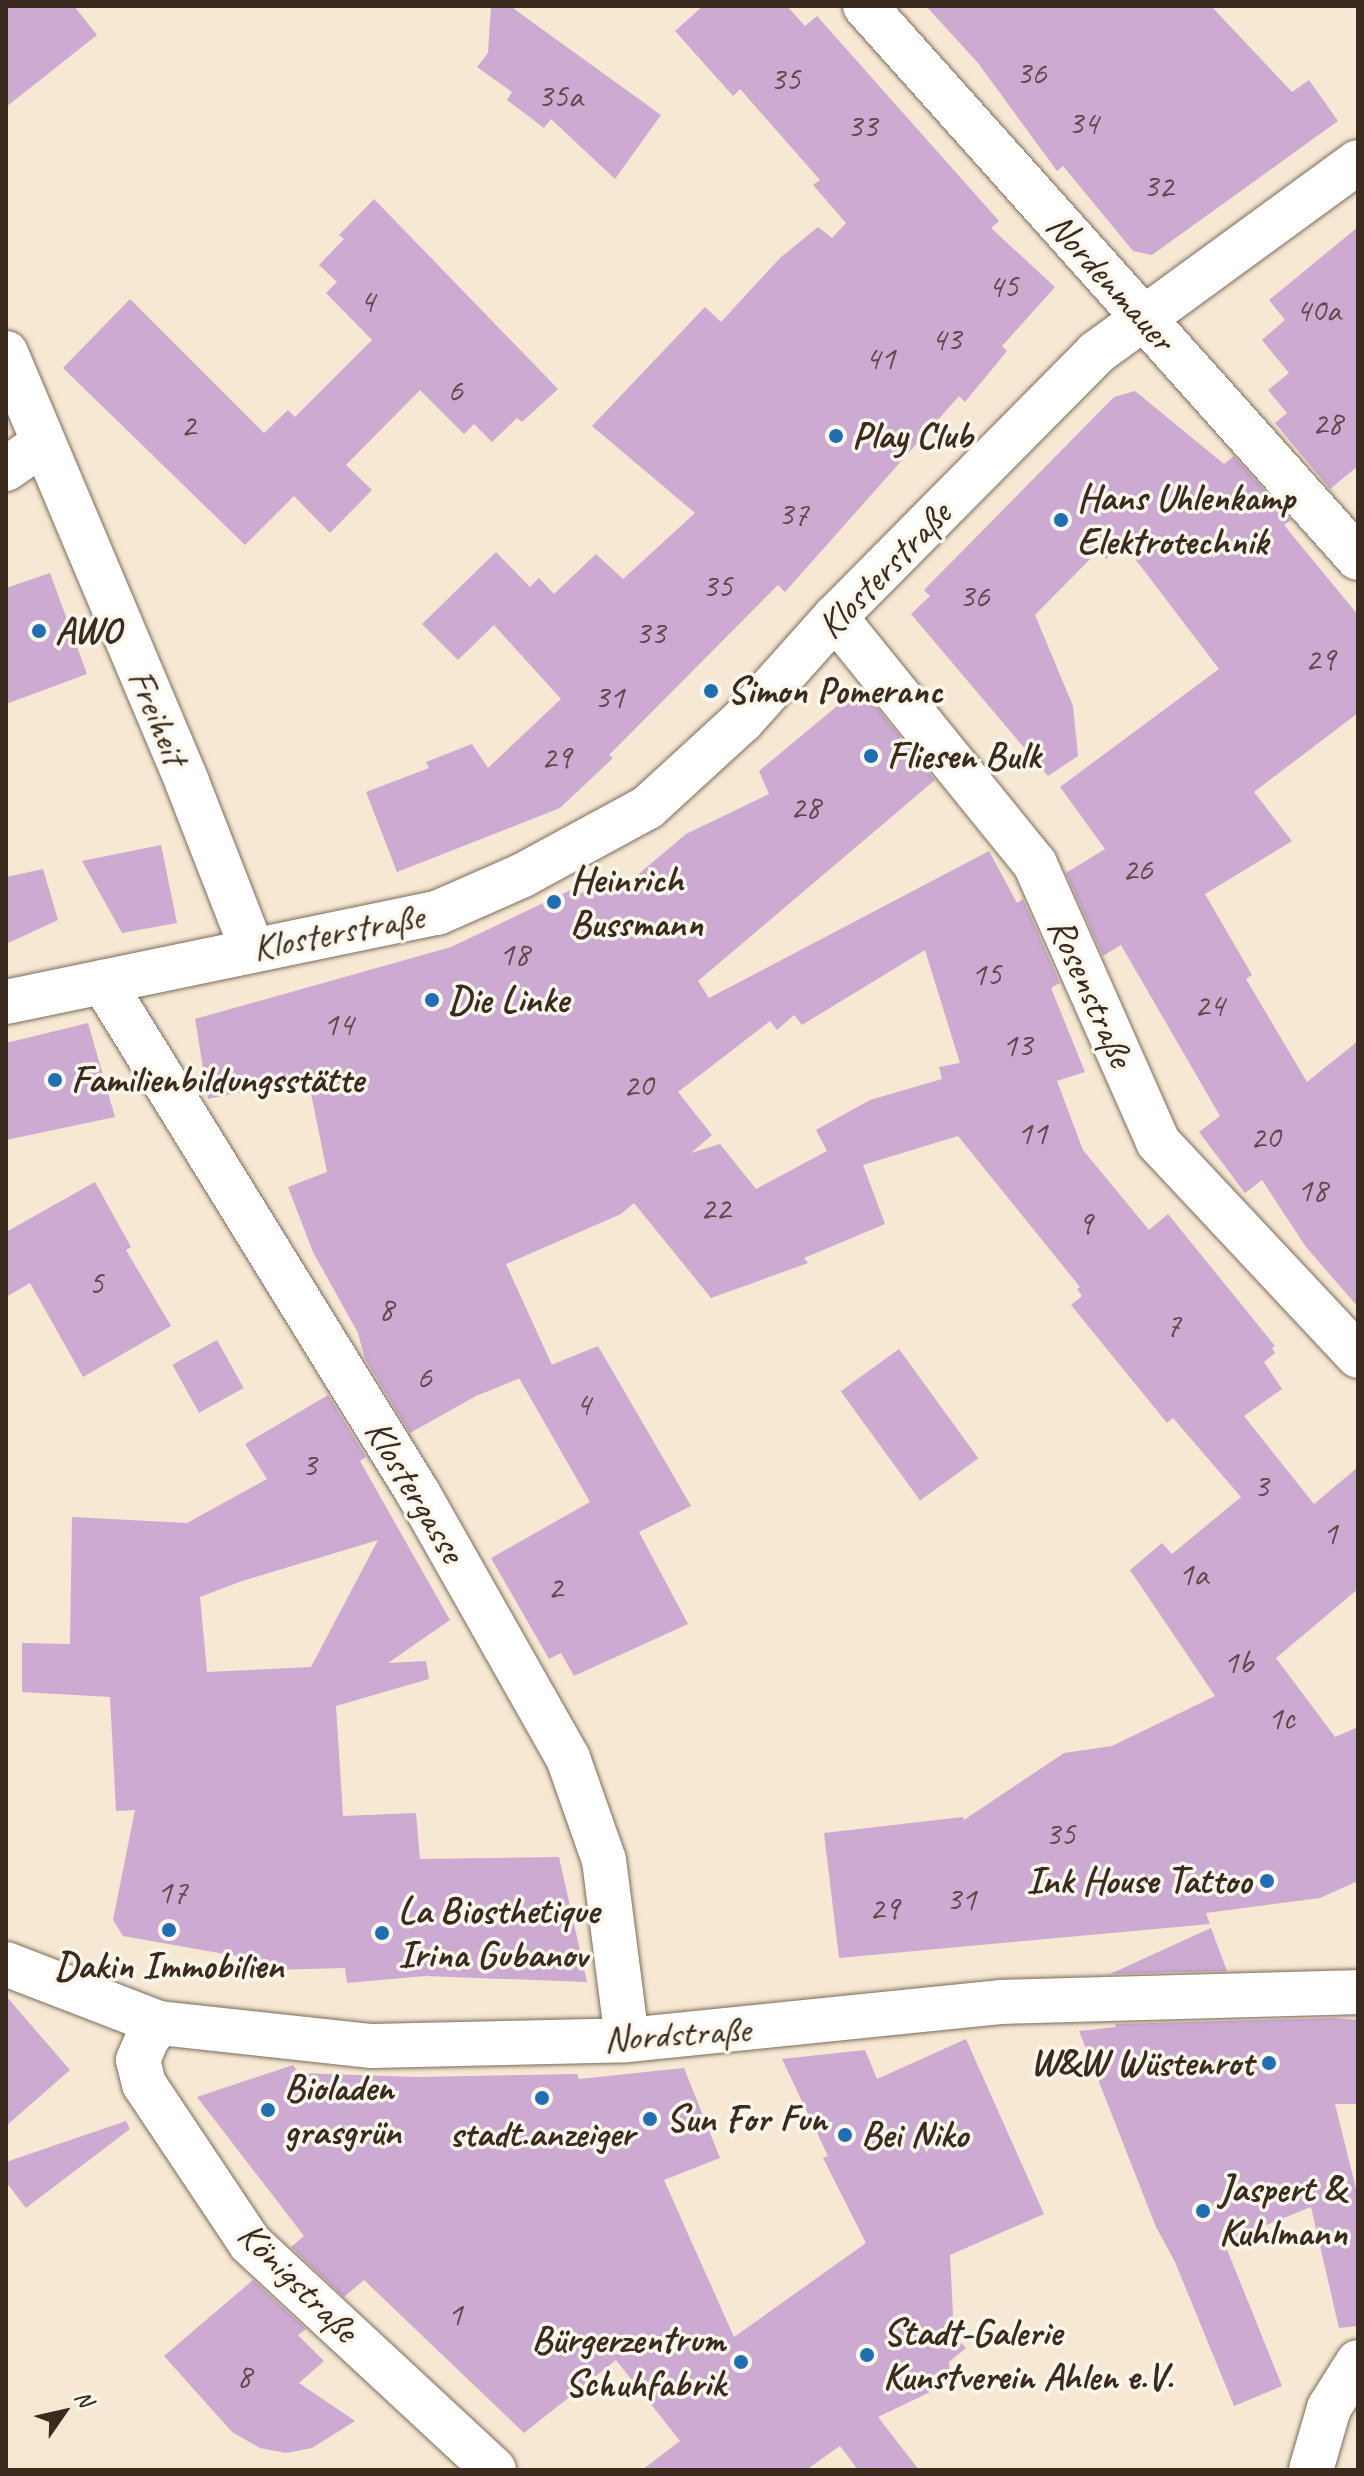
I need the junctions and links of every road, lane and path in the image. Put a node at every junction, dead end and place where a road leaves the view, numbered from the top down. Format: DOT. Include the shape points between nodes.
graph roads {
  1 [pos="865,6"];
  2 [pos="1358,162"];
  3 [pos="1143,319"];
  4 [pos="6,353"];
  5 [pos="42,444"];
  6 [pos="6,469"];
  7 [pos="1358,558"];
  8 [pos="835,617"];
  9 [pos="252,949"];
  10 [pos="103,982"];
  11 [pos="6,1002"];
  12 [pos="1358,1356"];
  13 [pos="6,1964"];
  14 [pos="1358,1992"];
  15 [pos="159,2023"];
  16 [pos="627,2040"];
  17 [pos="1358,2362"];
  18 [pos="494,2470"];
  19 [pos="1311,2470"];
  1 -- 3 [label="street, Nordenmauer"];
  2 -- 3 [label="street, Klosterstraße"];
  3 -- 7 [label="street, Nordenmauer"];
  3 -- 8 [label="street, Klosterstraße" via="1096,353"];
  4 -- 5 [label="street, Freiheit"];
  5 -- 6 [label="street"];
  5 -- 9 [label="street, Freiheit" via="187,782"];
  8 -- 9 [label="street, Klosterstraße" via="742,721 648,807 523,875 437,913"];
  8 -- 12 [label="street, Rosenstraße" via="1035,864 1158,1142"];
  9 -- 10 [label="street, Klosterstraße"];
  10 -- 11 [label="street, Klosterstraße"];
  10 -- 16 [label="street, Klostergasse" via="418,1493 568,1758 604,1860"];
  13 -- 15 [label="street, Nordstraße"];
  14 -- 16 [label="street, Nordstraße" via="1002,2002"];
  15 -- 16 [label="street, Nordstraße" via="372,2046"];
  15 -- 18 [label="street, Königstraße" via="138,2060 144,2084 250,2243"];
  17 -- 19 [label="street" via="1329,2408"];
}
